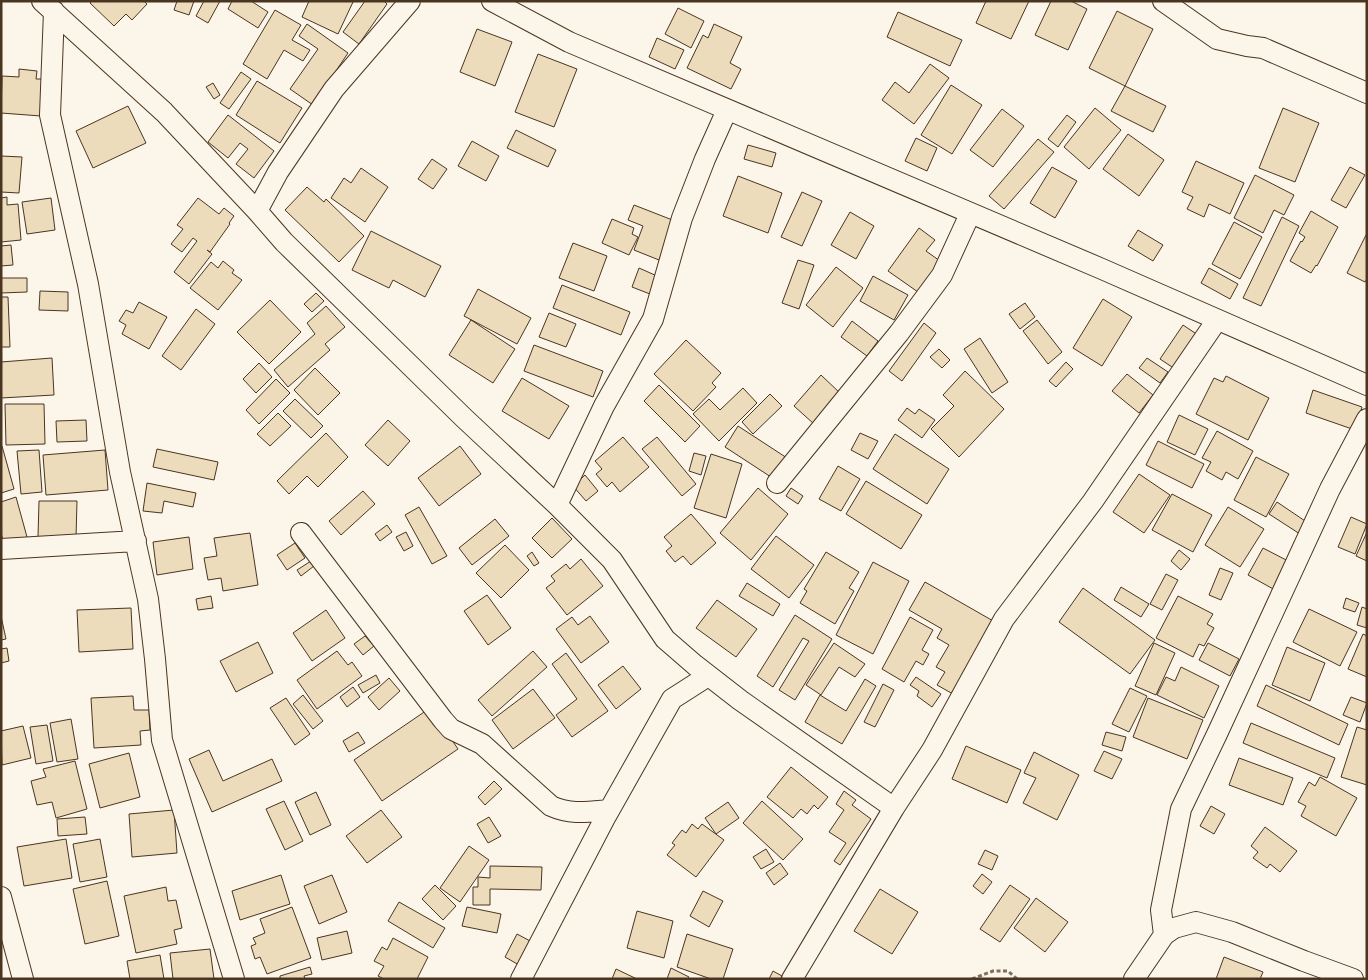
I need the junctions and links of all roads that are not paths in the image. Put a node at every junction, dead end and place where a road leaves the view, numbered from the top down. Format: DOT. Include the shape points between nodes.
graph roads {
  1 [pos="410,1"];
  2 [pos="492,1"];
  3 [pos="1163,1"];
  4 [pos="48,6"];
  5 [pos="1367,93"];
  6 [pos="727,110"];
  7 [pos="257,211"];
  8 [pos="970,214"];
  9 [pos="1217,320"];
  10 [pos="1367,385"];
  11 [pos="1367,419"];
  12 [pos="777,483"];
  13 [pos="557,505"];
  14 [pos="301,533"];
  15 [pos="136,541"];
  16 [pos="1,549"];
  17 [pos="708,676"];
  18 [pos="894,808"];
  19 [pos="609,810"];
  20 [pos="1,897"];
  21 [pos="1164,935"];
  22 [pos="23,979"];
  23 [pos="234,979"];
  24 [pos="521,979"];
  25 [pos="792,979"];
  26 [pos="1134,979"];
  27 [pos="1353,979"];
  1 -- 7 [label="street" via="334,89 278,172"];
  2 -- 6 [label="street" via="569,42"];
  3 -- 5 [label="street" via="1217,39 1263,48"];
  4 -- 7 [label="street" via="164,112"];
  4 -- 15 [label="street" via="50,115 88,284 120,472"];
  6 -- 8 [label="street"];
  6 -- 13 [label="street" via="682,218 653,319 604,406"];
  7 -- 13 [label="street" via="298,256"];
  8 -- 9 [label="street"];
  8 -- 12 [label="street" via="942,275"];
  9 -- 10 [label="street"];
  9 -- 18 [label="street" via="1094,501 1004,618 932,750"];
  11 -- 21 [label="street" via="1330,489 1181,809 1161,910"];
  13 -- 17 [label="street" via="612,560 666,639"];
  14 -- 19 [label="street" via="451,729 482,744 551,806 576,813"];
  15 -- 16 [label="street"];
  15 -- 23 [label="street" via="148,599 162,740"];
  17 -- 18 [label="street"];
  17 -- 19 [label="street" via="672,699"];
  18 -- 25 [label="street"];
  19 -- 24 [label="street"];
  20 -- 22 [label="street"];
  21 -- 26 [label="street"];
  21 -- 27 [label="street" via="1174,928 1196,922 1232,932"];
}
